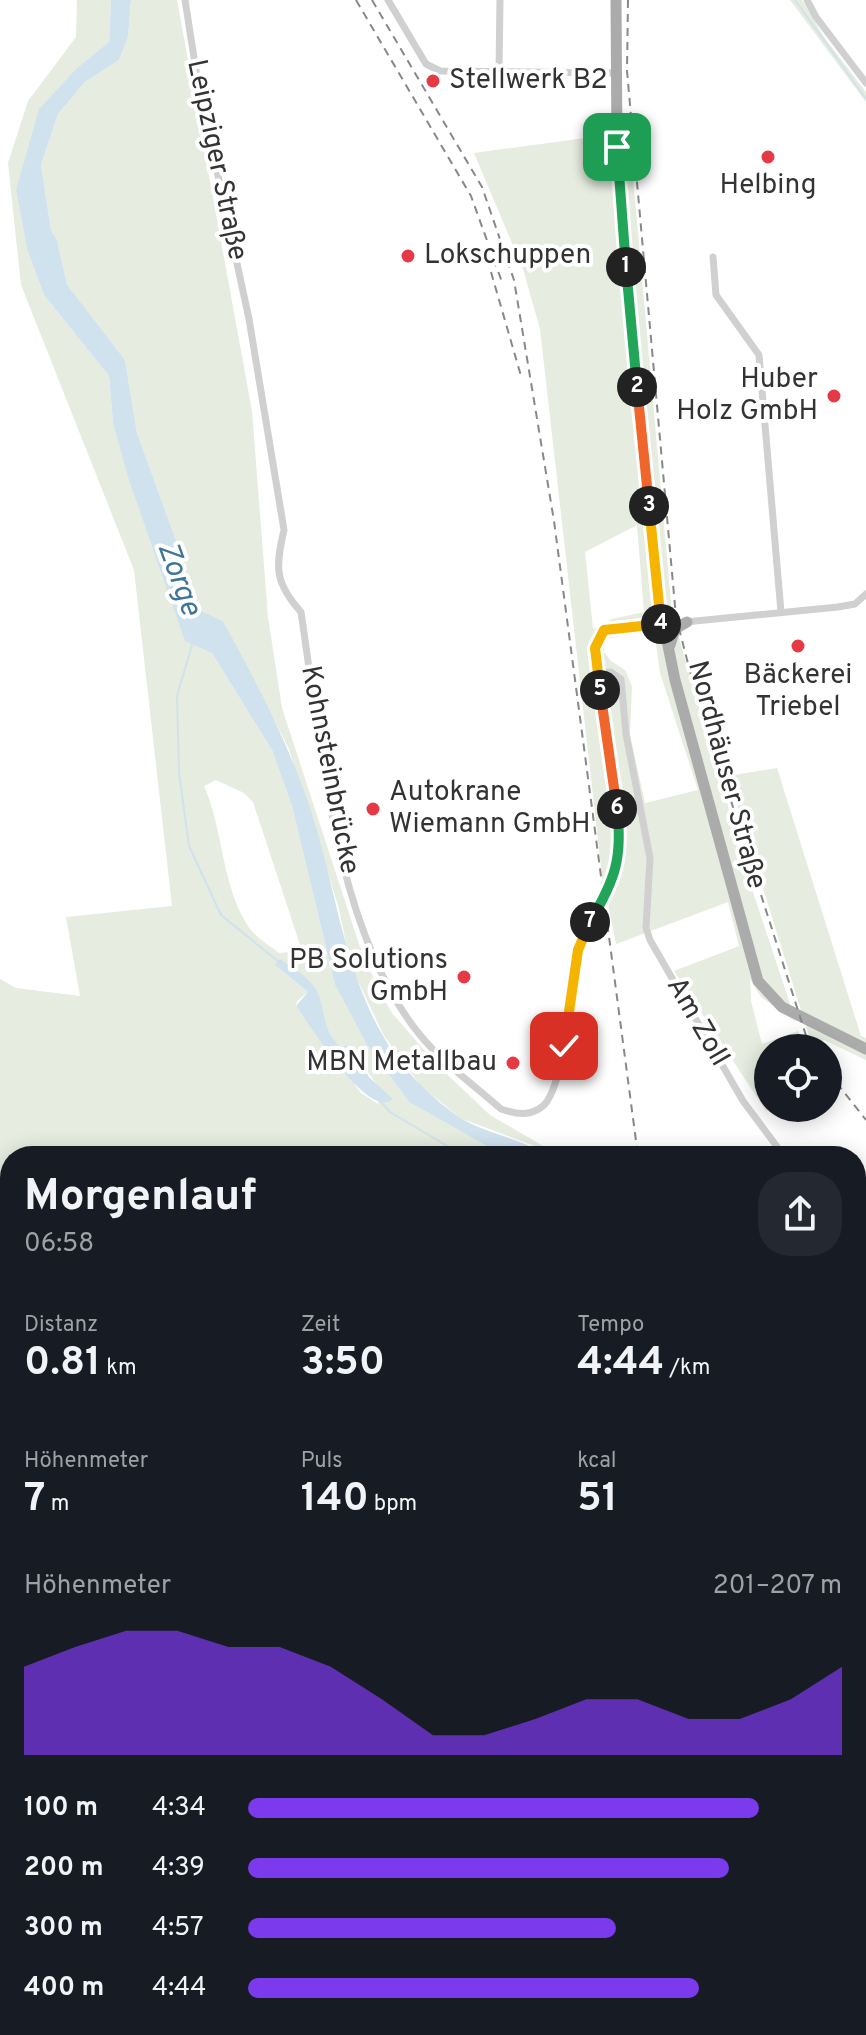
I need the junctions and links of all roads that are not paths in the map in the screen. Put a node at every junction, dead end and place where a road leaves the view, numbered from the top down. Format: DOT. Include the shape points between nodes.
graph roads {
  1 [pos="185,0"];
  2 [pos="388,0"];
  3 [pos="500,0"];
  4 [pos="616,0"];
  5 [pos="807,0"];
  6 [pos="499,71"];
  7 [pos="615,73"];
  8 [pos="866,83"];
  9 [pos="713,257"];
  10 [pos="249,319"];
  11 [pos="866,594"];
  12 [pos="781,612"];
  13 [pos="687,622"];
  14 [pos="663,624"];
  15 [pos="668,649"];
  16 [pos="598,672"];
  17 [pos="866,1049"];
  18 [pos="777,1146"];
  1 -- 10 [label="street, Leipziger Straße"];
  2 -- 6 [label="street" via="426,64 440,71"];
  3 -- 6 [label="street"];
  4 -- 7 [label="main road, Nordhäuser Straße"];
  5 -- 8 [label="street"];
  6 -- 7 [label="street"];
  7 -- 14 [label="main road, Nordhäuser Straße" via="625,259"];
  9 -- 12 [label="street" via="716,295 759,355"];
  10 -- 16 [label="street, Kohnsteinbrücke, bridge" via="284,530 281,590 301,612 337,838 376,966 422,1037 501,1109 517,1114 538,1109 550,1096 578,950 609,891 620,844"];
  11 -- 12 [label="street" via="855,604"];
  12 -- 13 [label="street"];
  13 -- 14 [label="street"];
  13 -- 15 [label="main road" via="675,629"];
  14 -- 15 [label="main road, Nordhäuser Straße"];
  14 -- 16 [label="street, Kohnsteinbrücke" via="604,630 595,648"];
  15 -- 17 [label="main road, Nordhäuser Straße" via="758,981 773,1001"];
  16 -- 18 [label="street, Am Zoll" via="621,679 650,858 646,928 743,1101"];
}
